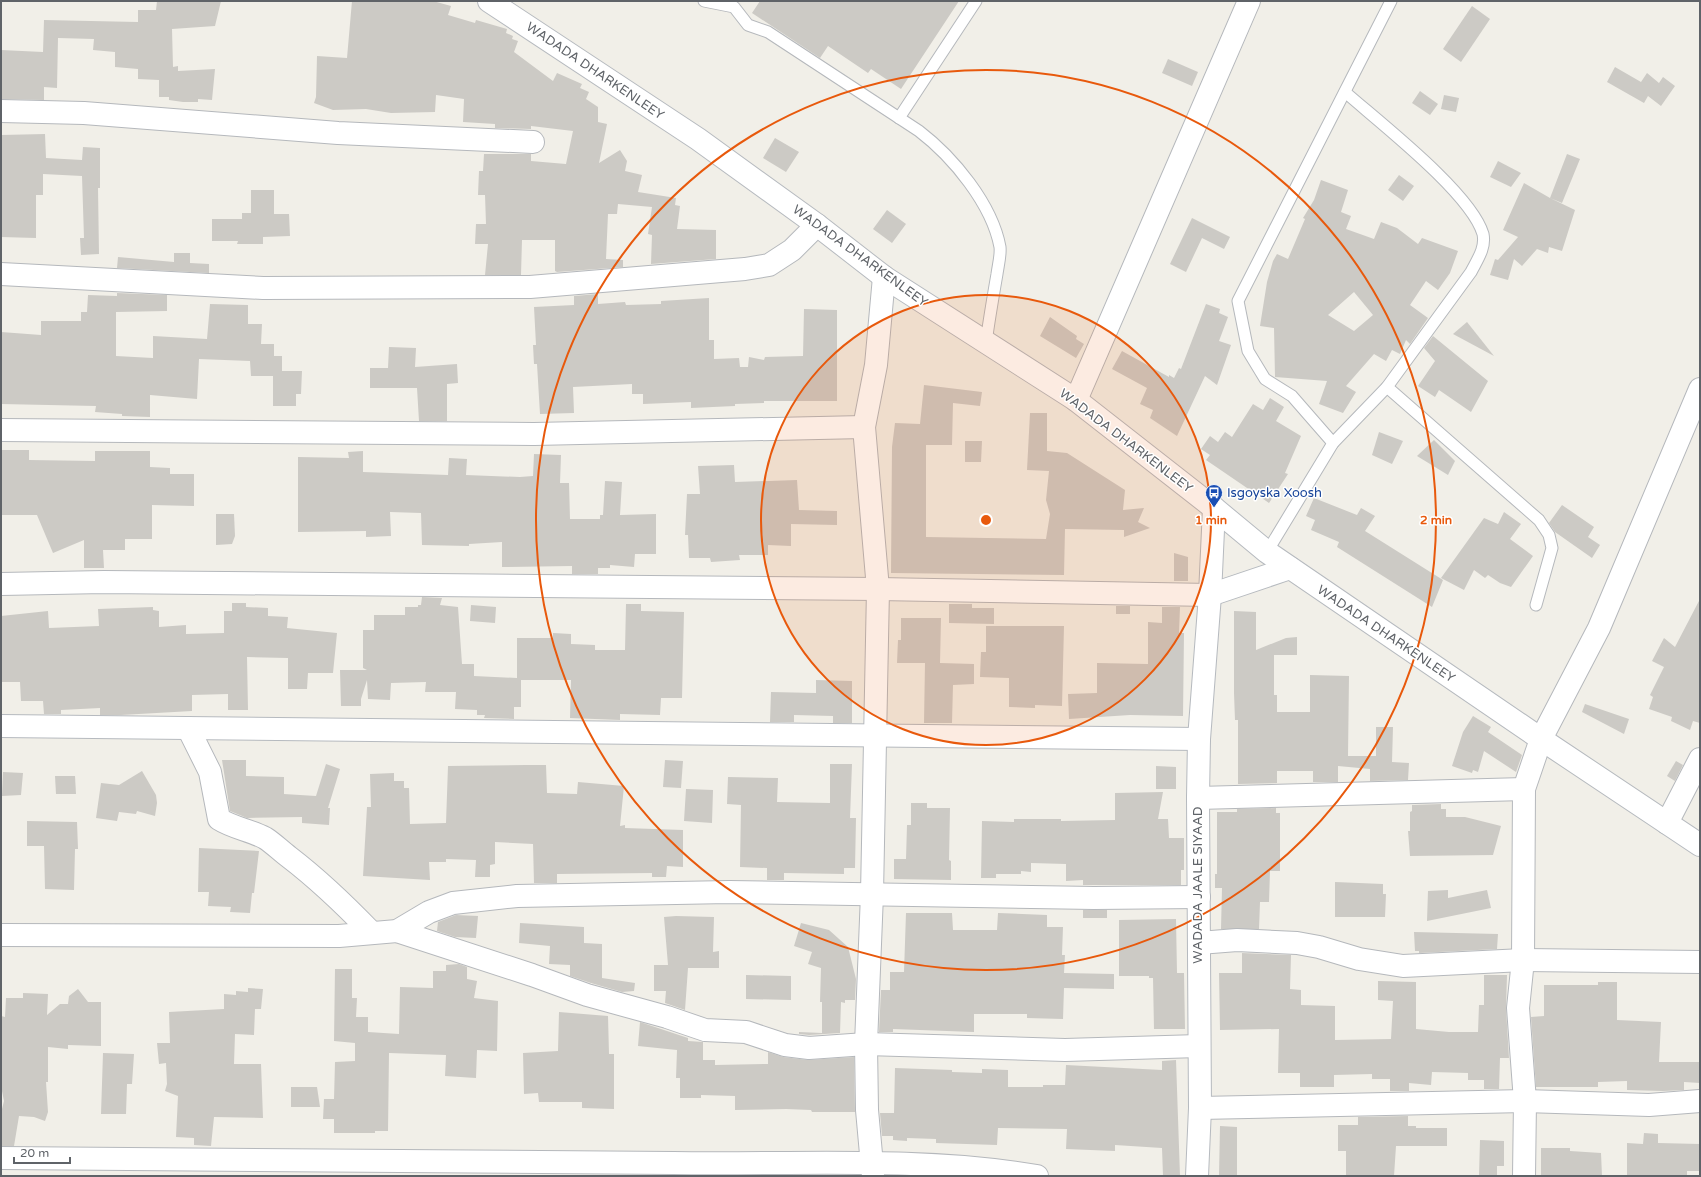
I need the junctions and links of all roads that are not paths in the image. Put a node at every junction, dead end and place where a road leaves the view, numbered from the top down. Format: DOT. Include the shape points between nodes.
graph roads {
  1 [pos="489,1"];
  2 [pos="704,1"];
  3 [pos="976,1"];
  4 [pos="1249,1"];
  5 [pos="1391,1"];
  6 [pos="736,4"];
  7 [pos="1345,92"];
  8 [pos="1,111"];
  9 [pos="899,118"];
  10 [pos="533,142"];
  11 [pos="817,225"];
  12 [pos="1,274"];
  13 [pos="884,277"];
  14 [pos="986,343"];
  15 [pos="1387,387"];
  16 [pos="1700,389"];
  17 [pos="1076,400"];
  18 [pos="864,428"];
  19 [pos="1,430"];
  20 [pos="1333,442"];
  21 [pos="1214,508"];
  22 [pos="1268,552"];
  23 [pos="1290,568"];
  24 [pos="1,584"];
  25 [pos="878,588"];
  26 [pos="1210,595"];
  27 [pos="1536,605"];
  28 [pos="1,726"];
  29 [pos="188,728"];
  30 [pos="874,736"];
  31 [pos="1199,739"];
  32 [pos="1541,739"];
  33 [pos="1700,759"];
  34 [pos="1524,789"];
  35 [pos="1198,798"];
  36 [pos="1667,823"];
  37 [pos="1700,845"];
  38 [pos="872,894"];
  39 [pos="1198,897"];
  40 [pos="397,931"];
  41 [pos="371,932"];
  42 [pos="1,935"];
  43 [pos="1199,943"];
  44 [pos="1523,960"];
  45 [pos="1700,962"];
  46 [pos="866,1044"];
  47 [pos="1199,1046"];
  48 [pos="1525,1101"];
  49 [pos="1700,1101"];
  50 [pos="1200,1108"];
  51 [pos="1,1158"];
  52 [pos="872,1169"];
  53 [pos="1038,1176"];
  54 [pos="1197,1176"];
  55 [pos="1524,1176"];
  1 -- 11 [label="street, WADADA DHARKENLEEY" via="698,139"];
  2 -- 6 [label="lane"];
  3 -- 9 [label="lane"];
  4 -- 17 [label="street"];
  5 -- 7 [label="lane"];
  6 -- 9 [label="lane" via="748,25 768,32"];
  7 -- 15 [label="lane" via="1439,175 1463,201 1483,235 1482,251 1471,272"];
  7 -- 20 [label="lane" via="1238,301 1248,351 1265,379 1292,396"];
  8 -- 10 [label="street" via="84,114 338,133"];
  9 -- 14 [label="lane" via="935,143 950,159 972,186 991,221 1000,248"];
  11 -- 12 [label="street" via="792,250 769,265 530,287 263,288"];
  11 -- 13 [label="street, WADADA DHARKENLEEY"];
  13 -- 14 [label="street, WADADA DHARKENLEEY"];
  13 -- 18 [label="street" via="876,364"];
  14 -- 17 [label="street, WADADA DHARKENLEEY"];
  15 -- 20 [label="lane"];
  15 -- 27 [label="lane" via="1539,520 1549,535 1552,548"];
  16 -- 32 [label="street" via="1599,628"];
  17 -- 21 [label="street, WADADA DHARKENLEEY"];
  18 -- 19 [label="street" via="534,434"];
  18 -- 25 [label="street"];
  20 -- 22 [label="lane"];
  21 -- 22 [label="street, WADADA DHARKENLEEY"];
  21 -- 26 [label="street, WADADA JAALE SIYAAD"];
  22 -- 23 [label="street, WADADA DHARKENLEEY"];
  23 -- 26 [label="street"];
  23 -- 32 [label="street, WADADA DHARKENLEEY"];
  24 -- 25 [label="street" via="112,582"];
  25 -- 26 [label="street"];
  25 -- 30 [label="street"];
  26 -- 31 [label="street, WADADA JAALE SIYAAD"];
  28 -- 29 [label="street"];
  29 -- 30 [label="street"];
  29 -- 41 [label="street" via="210,772 220,819 265,838 310,873"];
  30 -- 31 [label="street"];
  30 -- 38 [label="street"];
  31 -- 35 [label="street, WADADA JAALE SIYAAD"];
  32 -- 34 [label="street"];
  32 -- 36 [label="street, WADADA DHARKENLEEY"];
  33 -- 36 [label="street"];
  34 -- 35 [label="street"];
  34 -- 44 [label="street"];
  35 -- 39 [label="street, WADADA JAALE SIYAAD"];
  36 -- 37 [label="street, WADADA DHARKENLEEY"];
  38 -- 39 [label="street"];
  38 -- 40 [label="street" via="729,892 483,898 453,902 429,912"];
  38 -- 46 [label="street"];
  39 -- 43 [label="street, WADADA JAALE SIYAAD"];
  40 -- 41 [label="street"];
  40 -- 46 [label="street" via="587,995 667,1016 705,1030 746,1032 785,1045 809,1048"];
  41 -- 42 [label="street" via="331,936"];
  43 -- 44 [label="street" via="1237,940 1297,943 1359,959 1402,966"];
  43 -- 47 [label="street, WADADA JAALE SIYAAD"];
  44 -- 45 [label="street"];
  44 -- 48 [label="street" via="1518,1008"];
  46 -- 47 [label="street" via="1065,1050"];
  46 -- 52 [label="street" via="867,1110"];
  47 -- 50 [label="street, WADADA JAALE SIYAAD"];
  48 -- 49 [label="street" via="1649,1104"];
  48 -- 50 [label="street"];
  48 -- 55 [label="street"];
  50 -- 54 [label="street, WADADA JAALE SIYAAD"];
  51 -- 52 [label="street" via="344,1159"];
  52 -- 53 [label="street" via="1003,1170"];
}
